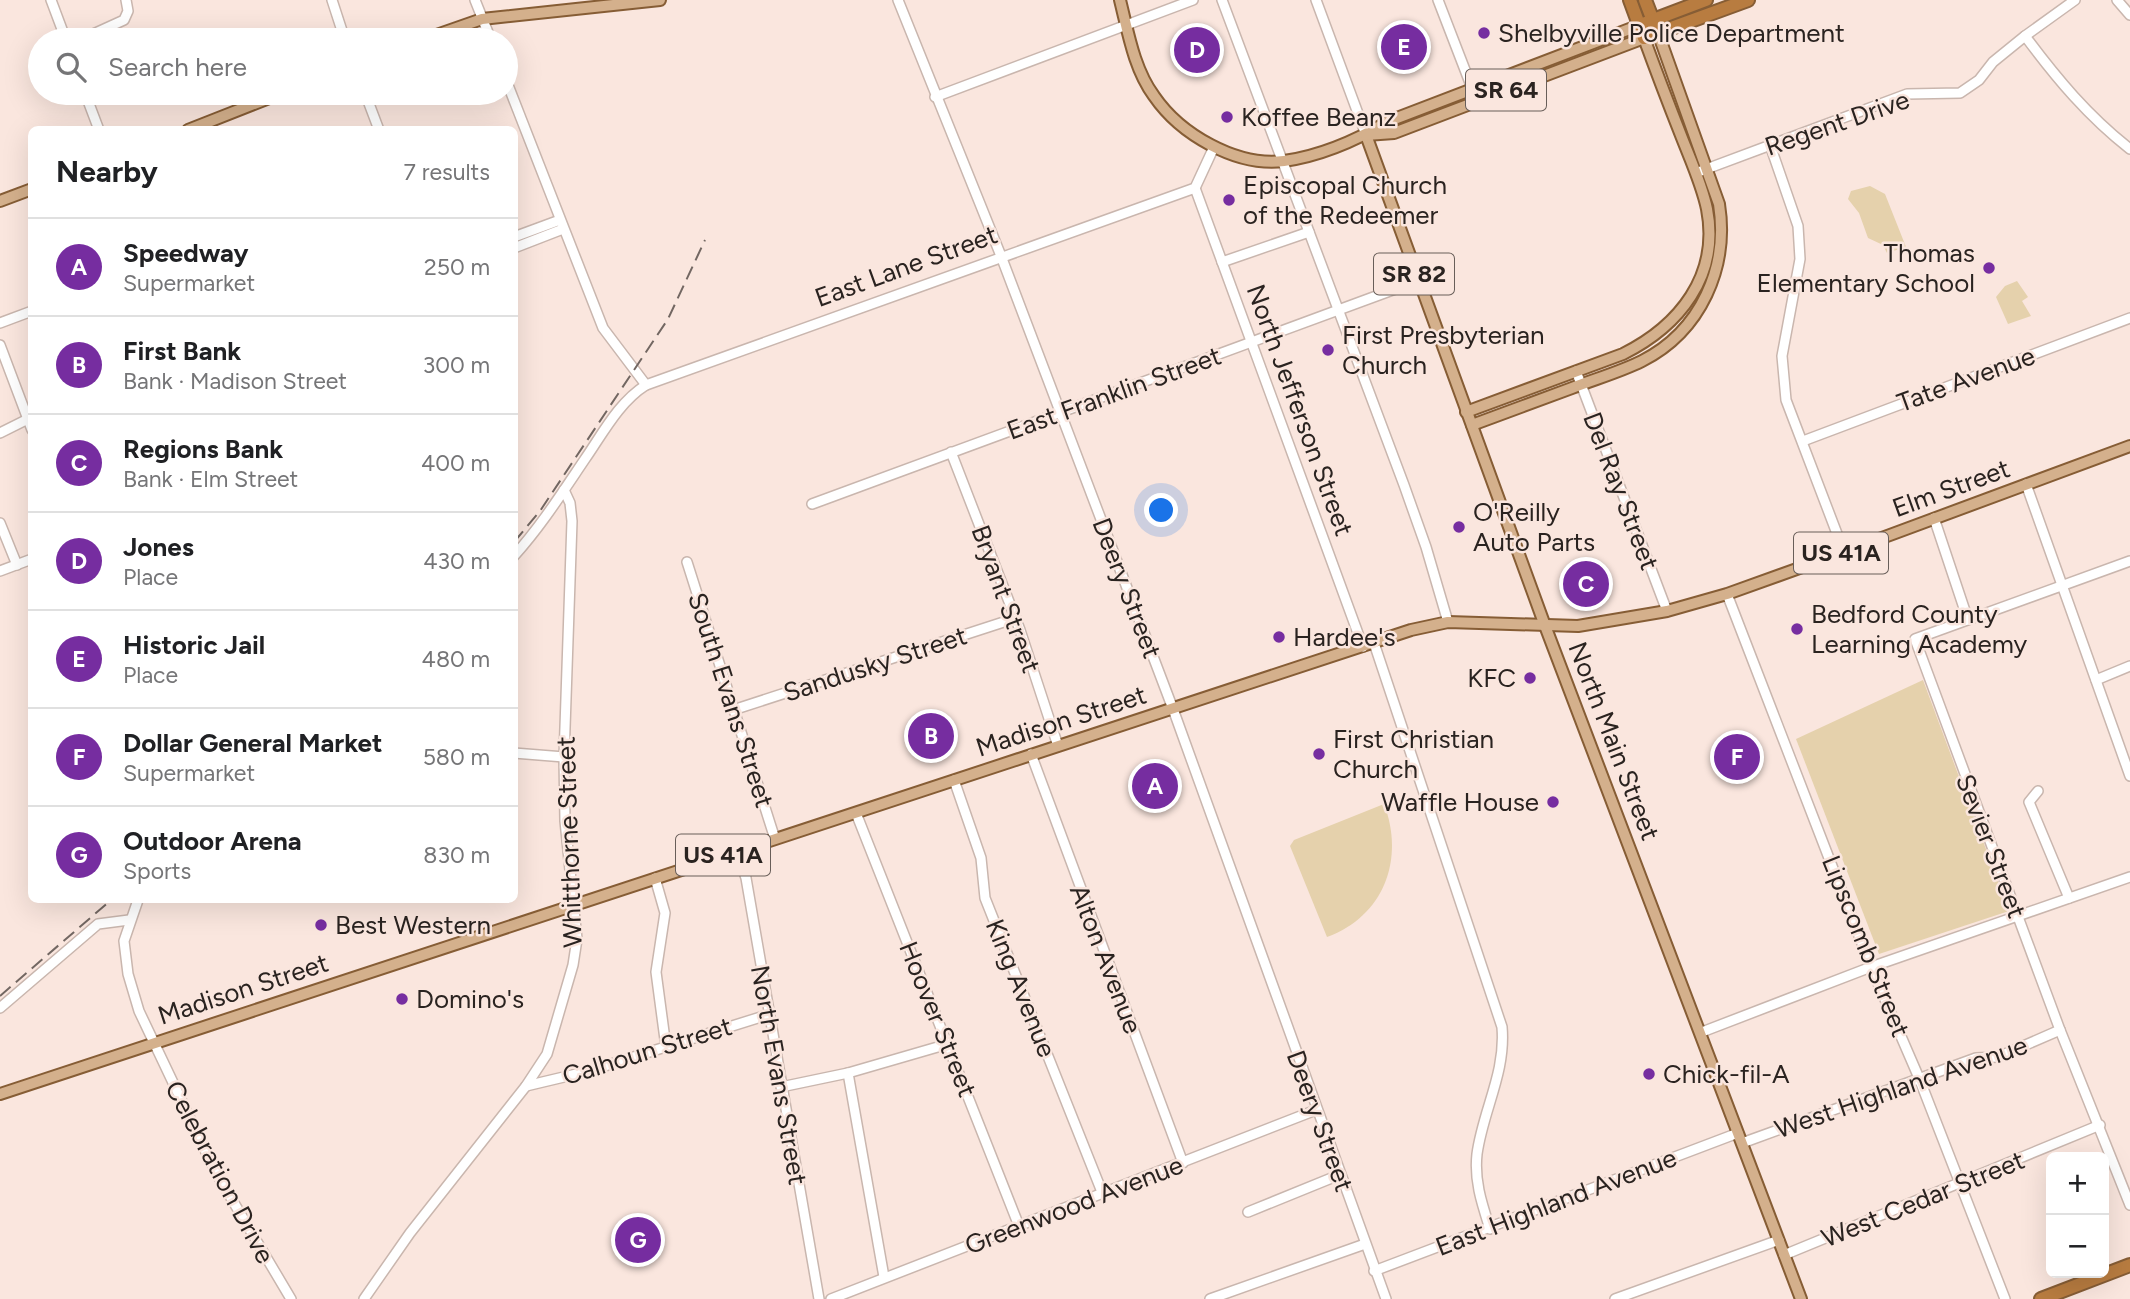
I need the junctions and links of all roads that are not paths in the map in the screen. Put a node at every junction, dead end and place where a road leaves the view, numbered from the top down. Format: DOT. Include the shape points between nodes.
graph roads {
  1 [pos="51,0"];
  2 [pos="126,0"];
  3 [pos="332,0"];
  4 [pos="475,0"];
  5 [pos="660,0"];
  6 [pos="898,0"];
  7 [pos="1120,0"];
  8 [pos="1193,0"];
  9 [pos="1222,0"];
  10 [pos="1316,0"];
  11 [pos="1438,0"];
  12 [pos="1630,0"];
  13 [pos="1645,0"];
  14 [pos="1706,0"];
  15 [pos="1748,0"];
  16 [pos="2075,0"];
  17 [pos="2117,0"];
  18 [pos="2130,15"];
  19 [pos="482,19"];
  20 [pos="1653,20"];
  21 [pos="1126,24"];
  22 [pos="62,28"];
  23 [pos="106,28"];
  24 [pos="341,28"];
  25 [pos="456,28"];
  26 [pos="486,28"];
  27 [pos="1642,31"];
  28 [pos="1658,33"];
  29 [pos="2025,36"];
  30 [pos="1561,55"];
  31 [pos="1565,67"];
  32 [pos="1472,88"];
  33 [pos="935,96"];
  34 [pos="1477,101"];
  35 [pos="90,105"];
  36 [pos="255,105"];
  37 [pos="370,105"];
  38 [pos="515,105"];
  39 [pos="97,126"];
  40 [pos="209,126"];
  41 [pos="377,126"];
  42 [pos="1366,135"];
  43 [pos="1770,145"];
  44 [pos="1214,147"];
  45 [pos="2130,149"];
  46 [pos="1282,161"];
  47 [pos="1709,168"];
  48 [pos="1695,173"];
  49 [pos="1195,188"];
  50 [pos="28,190"];
  51 [pos="0,201"];
  52 [pos="561,225"];
  53 [pos="1309,232"];
  54 [pos="518,236"];
  55 [pos="518,246"];
  56 [pos="1001,256"];
  57 [pos="1222,262"];
  58 [pos="1417,281"];
  59 [pos="1336,310"];
  60 [pos="28,312"];
  61 [pos="2130,318"];
  62 [pos="0,323"];
  63 [pos="1251,342"];
  64 [pos="0,345"];
  65 [pos="1576,371"];
  66 [pos="646,385"];
  67 [pos="1580,385"];
  68 [pos="1466,412"];
  69 [pos="1061,414"];
  70 [pos="28,415"];
  71 [pos="28,419"];
  72 [pos="1472,425"];
  73 [pos="0,433"];
  74 [pos="1803,441"];
  75 [pos="2130,446"];
  76 [pos="951,452"];
  77 [pos="2026,484"];
  78 [pos="564,490"];
  79 [pos="812,504"];
  80 [pos="1934,518"];
  81 [pos="0,523"];
  82 [pos="518,551"];
  83 [pos="1844,552"];
  84 [pos="28,561"];
  85 [pos="2130,561"];
  86 [pos="687,562"];
  87 [pos="17,565"];
  88 [pos="0,571"];
  89 [pos="2061,586"];
  90 [pos="1727,594"];
  91 [pos="1667,611"];
  92 [pos="1016,618"];
  93 [pos="1968,620"];
  94 [pos="1448,622"];
  95 [pos="1544,623"];
  96 [pos="1368,645"];
  97 [pos="2130,666"];
  98 [pos="2096,680"];
  99 [pos="1173,709"];
  100 [pos="733,710"];
  101 [pos="1058,746"];
  102 [pos="518,754"];
  103 [pos="1031,754"];
  104 [pos="564,757"];
  105 [pos="2130,776"];
  106 [pos="954,780"];
  107 [pos="2038,791"];
  108 [pos="856,813"];
  109 [pos="775,839"];
  110 [pos="737,851"];
  111 [pos="2130,877"];
  112 [pos="655,878"];
  113 [pos="2069,898"];
  114 [pos="137,903"];
  115 [pos="574,905"];
  116 [pos="2018,917"];
  117 [pos="129,920"];
  118 [pos="1871,967"];
  119 [pos="0,1008"];
  120 [pos="768,1015"];
  121 [pos="2060,1030"];
  122 [pos="1702,1032"];
  123 [pos="152,1043"];
  124 [pos="948,1044"];
  125 [pos="666,1047"];
  126 [pos="848,1073"];
  127 [pos="1919,1078"];
  128 [pos="526,1086"];
  129 [pos="781,1087"];
  130 [pos="0,1094"];
  131 [pos="1316,1110"];
  132 [pos="2100,1125"];
  133 [pos="1740,1138"];
  134 [pos="1183,1163"];
  135 [pos="1339,1175"];
  136 [pos="1960,1185"];
  137 [pos="1102,1192"];
  138 [pos="2130,1205"];
  139 [pos="1248,1212"];
  140 [pos="1019,1226"];
  141 [pos="1489,1229"];
  142 [pos="1779,1240"];
  143 [pos="1364,1244"];
  144 [pos="1784,1255"];
  145 [pos="2130,1265"];
  146 [pos="1374,1270"];
  147 [pos="884,1277"];
  148 [pos="291,1299"];
  149 [pos="365,1299"];
  150 [pos="819,1299"];
  151 [pos="831,1299"];
  152 [pos="1210,1299"];
  153 [pos="1386,1299"];
  154 [pos="1615,1299"];
  155 [pos="1801,1299"];
  156 [pos="2005,1299"];
  157 [pos="2041,1299"];
  1 -- 22 [label="street"];
  2 -- 23 [label="street" via="124,20"];
  3 -- 24 [label="street"];
  4 -- 19 [label="street"];
  5 -- 19 [label="main road"];
  6 -- 33 [label="street, Deery Street"];
  7 -- 21 [label="main road, SR 64"];
  8 -- 21 [label="street"];
  9 -- 46 [label="street"];
  10 -- 42 [label="street, North Main Street"];
  11 -- 32 [label="street"];
  12 -- 27 [label="highway"];
  13 -- 20 [label="highway"];
  14 -- 20 [label="highway"];
  15 -- 28 [label="highway"];
  16 -- 29 [label="street, Regent Drive"];
  17 -- 18 [label="street"];
  19 -- 25 [label="main road"];
  19 -- 26 [label="street"];
  20 -- 27 [label="highway"];
  20 -- 28 [label="highway"];
  21 -- 33 [label="street"];
  21 -- 44 [label="main road, SR 64" via="1139,70 1154,97 1181,126"];
  27 -- 28 [label="highway"];
  27 -- 30 [label="main road, SR 64"];
  27 -- 31 [label="main road, SR 64"];
  27 -- 48 [label="main road"];
  28 -- 47 [label="main road"];
  29 -- 43 [label="street, Regent Drive" via="1959,93 1907,94"];
  29 -- 45 [label="street" via="2062,86"];
  30 -- 31 [label="street"];
  30 -- 32 [label="main road, SR 64"];
  31 -- 34 [label="main road, SR 64"];
  32 -- 34 [label="street"];
  32 -- 42 [label="main road, SR 64"];
  33 -- 56 [label="street, Deery Street"];
  34 -- 42 [label="main road, SR 64" via="1394,133"];
  35 -- 39 [label="street"];
  36 -- 40 [label="main road"];
  37 -- 41 [label="street"];
  38 -- 52 [label="street"];
  42 -- 46 [label="main road, SR 64"];
  42 -- 58 [label="main road, North Main Street / SR 82"];
  43 -- 47 [label="street, Regent Drive"];
  43 -- 74 [label="street" via="1798,226 1800,259 1782,356 1786,400"];
  44 -- 46 [label="main road, SR 64" via="1249,158"];
  44 -- 49 [label="street"];
  46 -- 53 [label="street"];
  47 -- 48 [label="street, Regent Drive"];
  47 -- 67 [label="main road" via="1722,240 1713,282 1703,303 1683,331 1659,351"];
  48 -- 65 [label="main road" via="1709,225 1707,255 1691,298 1672,323 1646,342"];
  49 -- 56 [label="street, East Lane Street"];
  49 -- 57 [label="street, North Jefferson Street"];
  50 -- 51 [label="main road"];
  52 -- 54 [label="street"];
  52 -- 55 [label="street"];
  52 -- 66 [label="street" via="603,328"];
  53 -- 57 [label="street"];
  53 -- 59 [label="street"];
  56 -- 66 [label="street, East Lane Street"];
  56 -- 69 [label="street, Deery Street"];
  57 -- 63 [label="street, North Jefferson Street"];
  58 -- 59 [label="street, East Franklin Street"];
  58 -- 68 [label="main road, North Main Street / SR 82"];
  59 -- 63 [label="street, East Franklin Street"];
  59 -- 94 [label="street" via="1422,534"];
  60 -- 62 [label="street"];
  61 -- 74 [label="street, Tate Avenue"];
  63 -- 69 [label="street, East Franklin Street"];
  63 -- 96 [label="street, North Jefferson Street"];
  64 -- 70 [label="street"];
  65 -- 67 [label="street, Del Ray Street"];
  65 -- 68 [label="main road"];
  66 -- 78 [label="street, East Lane Street" via="624,404"];
  67 -- 72 [label="main road"];
  67 -- 91 [label="street, Del Ray Street"];
  68 -- 72 [label="main road, North Main Street / SR 82"];
  69 -- 76 [label="street, East Franklin Street"];
  69 -- 99 [label="street, Deery Street"];
  71 -- 73 [label="street"];
  72 -- 95 [label="main road, North Main Street"];
  74 -- 83 [label="street"];
  75 -- 77 [label="main road, Elm Street / US 41A"];
  76 -- 79 [label="street, East Franklin Street"];
  76 -- 92 [label="street, Bryant Street"];
  77 -- 80 [label="main road, Elm Street / US 41A"];
  77 -- 89 [label="street"];
  78 -- 82 [label="street, East Lane Street"];
  78 -- 104 [label="street, Whitthorne Street" via="572,521"];
  80 -- 83 [label="main road, Elm Street / US 41A"];
  80 -- 93 [label="street"];
  81 -- 87 [label="street"];
  83 -- 90 [label="main road, Elm Street / US 41A"];
  84 -- 87 [label="street"];
  85 -- 89 [label="street"];
  86 -- 100 [label="street, South Evans Street"];
  87 -- 88 [label="street"];
  89 -- 93 [label="street"];
  89 -- 98 [label="street"];
  90 -- 91 [label="main road, Elm Street / US 41A"];
  90 -- 118 [label="street, Lipscomb Street"];
  91 -- 95 [label="main road, Elm Street / US 41A" via="1578,626"];
  92 -- 100 [label="street, Sandusky Street"];
  92 -- 101 [label="street, Bryant Street"];
  93 -- 116 [label="street, Sevier Street" via="1915,639"];
  94 -- 95 [label="main road, Madison Street / US 41A"];
  94 -- 96 [label="main road, Madison Street / US 41A"];
  95 -- 122 [label="main road, North Main Street"];
  96 -- 99 [label="main road, Madison Street / US 41A"];
  96 -- 141 [label="street, North Jefferson Street" via="1502,1027 1504,1051 1477,1154 1477,1187"];
  97 -- 98 [label="street"];
  98 -- 105 [label="street"];
  99 -- 101 [label="main road, Madison Street / US 41A"];
  99 -- 131 [label="street, Deery Street"];
  100 -- 109 [label="street, South Evans Street"];
  101 -- 103 [label="main road, Madison Street / US 41A"];
  102 -- 104 [label="street"];
  103 -- 106 [label="main road, Madison Street / US 41A"];
  103 -- 134 [label="street, Alton Avenue"];
  104 -- 115 [label="street, Whitthorne Street"];
  106 -- 108 [label="main road, Madison Street / US 41A"];
  106 -- 137 [label="street, King Avenue" via="981,858 985,898"];
  107 -- 113 [label="street" via="2029,802"];
  108 -- 109 [label="main road, Madison Street / US 41A"];
  108 -- 124 [label="street, Hoover Street"];
  109 -- 110 [label="main road, Madison Street / US 41A"];
  110 -- 112 [label="main road, Madison Street / US 41A"];
  110 -- 120 [label="street, North Evans Street" via="746,878"];
  111 -- 113 [label="street"];
  112 -- 115 [label="main road, Madison Street / US 41A"];
  112 -- 125 [label="street" via="665,914 656,972"];
  113 -- 116 [label="street"];
  114 -- 117 [label="street"];
  115 -- 123 [label="main road, Madison Street / US 41A"];
  115 -- 128 [label="street, Whitthorne Street" via="577,939 573,965 547,1054"];
  116 -- 118 [label="street"];
  116 -- 121 [label="street, Sevier Street"];
  117 -- 119 [label="street" via="98,924"];
  117 -- 123 [label="street" via="124,941 128,974"];
  118 -- 122 [label="street"];
  118 -- 127 [label="street, Lipscomb Street"];
  120 -- 125 [label="street, Calhoun Street"];
  120 -- 129 [label="street, North Evans Street"];
  121 -- 127 [label="street, West Highland Avenue" via="1998,1057 1976,1058"];
  121 -- 132 [label="street, Sevier Street"];
  122 -- 133 [label="main road, North Main Street"];
  123 -- 130 [label="main road, Madison Street / US 41A"];
  123 -- 148 [label="street, Celebration Drive" via="215,1171"];
  124 -- 126 [label="street"];
  124 -- 140 [label="street, Hoover Street"];
  125 -- 128 [label="street, Calhoun Street"];
  126 -- 129 [label="street"];
  126 -- 147 [label="street"];
  127 -- 133 [label="street, West Highland Avenue"];
  127 -- 136 [label="street, Lipscomb Street"];
  128 -- 149 [label="street, Whitthorne Street" via="410,1233"];
  129 -- 150 [label="street, North Evans Street"];
  131 -- 134 [label="street, Greenwood Avenue"];
  131 -- 135 [label="street, Deery Street"];
  132 -- 136 [label="street, West Cedar Street"];
  132 -- 138 [label="street, Sevier Street"];
  133 -- 141 [label="street, East Highland Avenue"];
  133 -- 142 [label="main road, North Main Street"];
  134 -- 137 [label="street, Greenwood Avenue"];
  135 -- 139 [label="street"];
  135 -- 143 [label="street, Deery Street"];
  136 -- 144 [label="street, West Cedar Street"];
  136 -- 156 [label="street, Lipscomb Street"];
  137 -- 140 [label="street, Greenwood Avenue"];
  140 -- 147 [label="street, Greenwood Avenue"];
  141 -- 146 [label="street, East Highland Avenue"];
  142 -- 144 [label="main road, North Main Street"];
  142 -- 154 [label="street"];
  143 -- 146 [label="street, Deery Street"];
  143 -- 152 [label="street"];
  144 -- 155 [label="main road, North Main Street"];
  145 -- 157 [label="highway"];
  146 -- 153 [label="street, Deery Street"];
  147 -- 151 [label="street, Greenwood Avenue"];
}
